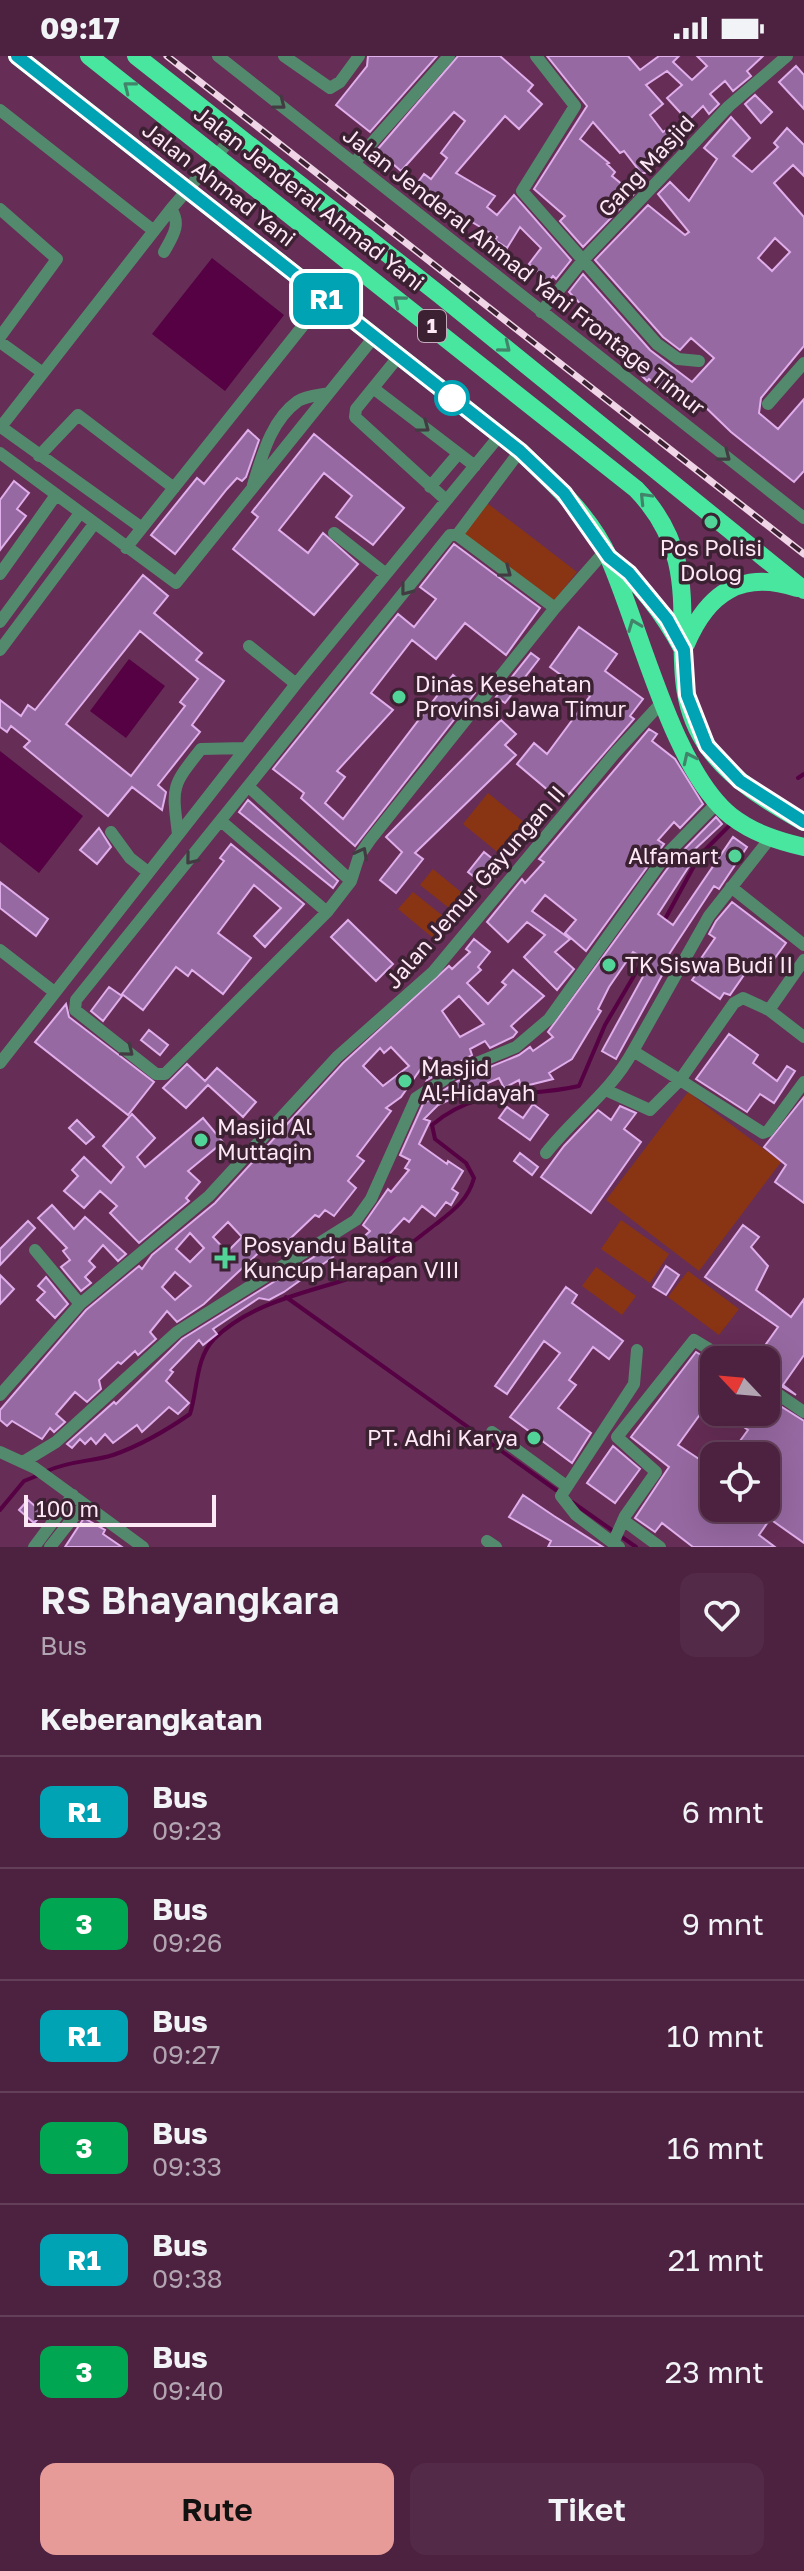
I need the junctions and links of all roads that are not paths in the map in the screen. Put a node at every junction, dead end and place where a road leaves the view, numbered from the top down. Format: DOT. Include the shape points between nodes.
graph roads {
  1 [pos="17,56"];
  2 [pos="89,56"];
  3 [pos="136,56"];
  4 [pos="218,56"];
  5 [pos="284,56"];
  6 [pos="359,56"];
  7 [pos="449,56"];
  8 [pos="536,56"];
  9 [pos="787,56"];
  10 [pos="0,110"];
  11 [pos="235,134"];
  12 [pos="215,158"];
  13 [pos="355,162"];
  14 [pos="187,190"];
  15 [pos="0,209"];
  16 [pos="171,209"];
  17 [pos="154,231"];
  18 [pos="164,252"];
  19 [pos="584,259"];
  20 [pos="325,298"];
  21 [pos="541,312"];
  22 [pos="374,337"];
  23 [pos="0,340"];
  24 [pos="399,356"];
  25 [pos="699,361"];
  26 [pos="804,363"];
  27 [pos="43,373"];
  28 [pos="373,388"];
  29 [pos="329,393"];
  30 [pos="768,404"];
  31 [pos="0,428"];
  32 [pos="500,435"];
  33 [pos="520,451"];
  34 [pos="0,453"];
  35 [pos="458,454"];
  36 [pos="39,456"];
  37 [pos="475,466"];
  38 [pos="430,487"];
  39 [pos="174,488"];
  40 [pos="250,492"];
  41 [pos="56,495"];
  42 [pos="446,500"];
  43 [pos="80,513"];
  44 [pos="804,518"];
  45 [pos="94,524"];
  46 [pos="142,528"];
  47 [pos="334,533"];
  48 [pos="457,535"];
  49 [pos="126,548"];
  50 [pos="607,554"];
  51 [pos="0,574"];
  52 [pos="386,574"];
  53 [pos="804,590"];
  54 [pos="555,608"];
  55 [pos="0,622"];
  56 [pos="249,646"];
  57 [pos="0,650"];
  58 [pos="684,652"];
  59 [pos="296,684"];
  60 [pos="663,696"];
  61 [pos="245,748"];
  62 [pos="249,787"];
  63 [pos="724,809"];
  64 [pos="221,821"];
  65 [pos="804,822"];
  66 [pos="111,832"];
  67 [pos="178,834"];
  68 [pos="771,837"];
  69 [pos="804,847"];
  70 [pos="148,872"];
  71 [pos="351,881"];
  72 [pos="731,887"];
  73 [pos="327,912"];
  74 [pos="804,945"];
  75 [pos="0,950"];
  76 [pos="804,960"];
  77 [pos="53,991"];
  78 [pos="769,1010"];
  79 [pos="804,1037"];
  80 [pos="633,1051"];
  81 [pos="0,1063"];
  82 [pos="680,1080"];
  83 [pos="804,1082"];
  84 [pos="608,1091"];
  85 [pos="546,1153"];
  86 [pos="35,1250"];
  87 [pos="80,1304"];
  88 [pos="704,1346"];
  89 [pos="637,1350"];
  90 [pos="0,1395"];
  91 [pos="780,1396"];
  92 [pos="804,1412"];
  93 [pos="492,1432"];
  94 [pos="1,1450"];
  95 [pos="29,1465"];
  96 [pos="565,1485"];
  97 [pos="73,1495"];
  98 [pos="84,1504"];
  99 [pos="618,1535"];
  100 [pos="34,1547"];
  101 [pos="50,1547"];
  102 [pos="143,1547"];
  103 [pos="660,1547"];
  1 -- 14 [label="highway, Jalan Ahmad Yani / 1"];
  12 -- 2 [label="highway, Jalan Jenderal Ahmad Yani / 1, one-way"];
  3 -- 11 [label="highway, Jalan Jenderal Ahmad Yani / 1"];
  4 -- 13 [label="street, Jalan Jenderal Ahmad Yani Frontage Timur, one-way"];
  5 -- 6 [label="street" via="330,88"];
  7 -- 13 [label="street"];
  8 -- 19 [label="street" via="575,106 522,191"];
  9 -- 19 [label="street, Gang Masjid" via="729,106"];
  10 -- 17 [label="street"];
  11 -- 12 [label="street"];
  11 -- 53 [label="highway, Jalan Jenderal Ahmad Yani / 1, one-way"];
  12 -- 14 [label="street"];
  58 -- 12 [label="highway, Jalan Jenderal Ahmad Yani / 1, one-way" via="683,583 671,535 658,512 636,489"];
  13 -- 21 [label="street, Jalan Jenderal Ahmad Yani Frontage Timur"];
  14 -- 16 [label="street"];
  14 -- 20 [label="highway, Jalan Ahmad Yani / 1"];
  15 -- 23 [label="street" via="57,259"];
  16 -- 17 [label="street"];
  16 -- 18 [label="street" via="176,229"];
  17 -- 27 [label="street"];
  19 -- 21 [label="street, Gang Masjid"];
  19 -- 25 [label="street" via="664,350 678,359"];
  20 -- 22 [label="highway, Jalan Ahmad Yani / 1"];
  20 -- 39 [label="street"];
  21 -- 44 [label="street, Jalan Jenderal Ahmad Yani Frontage Timur, one-way"];
  22 -- 24 [label="highway, Jalan Ahmad Yani / 1"];
  22 -- 29 [label="street"];
  23 -- 27 [label="street"];
  24 -- 28 [label="street"];
  24 -- 32 [label="highway, Jalan Ahmad Yani / 1"];
  26 -- 30 [label="street"];
  27 -- 31 [label="street"];
  28 -- 35 [label="street, one-way"];
  28 -- 38 [label="street" via="355,417"];
  29 -- 40 [label="street"];
  29 -- 40 [label="street" via="299,400 281,419 267,441"];
  31 -- 36 [label="street"];
  32 -- 33 [label="highway, Jalan Ahmad Yani / 1"];
  32 -- 37 [label="street"];
  33 -- 48 [label="street"];
  33 -- 50 [label="highway, Jalan Ahmad Yani / 1" via="564,493"];
  34 -- 41 [label="street"];
  35 -- 37 [label="street"];
  35 -- 38 [label="street"];
  36 -- 39 [label="street" via="78,415"];
  36 -- 46 [label="street"];
  37 -- 42 [label="street"];
  38 -- 42 [label="street"];
  39 -- 46 [label="street"];
  40 -- 49 [label="street" via="177,582"];
  41 -- 43 [label="street"];
  41 -- 51 [label="street"];
  42 -- 52 [label="street"];
  43 -- 45 [label="street"];
  43 -- 55 [label="street"];
  45 -- 49 [label="street"];
  45 -- 57 [label="street"];
  46 -- 49 [label="street"];
  47 -- 52 [label="street"];
  48 -- 54 [label="street, one-way"];
  48 -- 62 [label="street, one-way" via="450,535"];
  50 -- 54 [label="street"];
  50 -- 58 [label="highway" via="659,608"];
  60 -- 50 [label="highway, Jalan Ahmad Yani / 1, one-way"];
  52 -- 59 [label="street"];
  53 -- 58 [label="highway" via="768,579 728,590 697,617"];
  71 -- 54 [label="street, one-way" via="370,840"];
  56 -- 59 [label="street"];
  58 -- 60 [label="highway"];
  58 -- 65 [label="highway, Jalan Jenderal Ahmad Yani / 1" via="687,695 707,746 740,781"];
  59 -- 61 [label="street"];
  63 -- 60 [label="highway, Jalan Ahmad Yani / 1, one-way" via="692,766"];
  60 -- 87 [label="street, Jalan Jemur Gayungan II" via="433,972 337,1057 209,1196"];
  61 -- 67 [label="street"];
  61 -- 67 [label="street" via="201,749 175,781"];
  62 -- 64 [label="street"];
  62 -- 71 [label="street"];
  63 -- 68 [label="highway, Jalan Ahmad Yani / 1" via="748,828"];
  63 -- 95 [label="street" via="666,855 549,1019 516,1047 457,1071 416,1098 371,1199 356,1220 177,1332"];
  64 -- 73 [label="street"];
  64 -- 73 [label="street, one-way" via="76,1000 75,1010 156,1074 165,1074"];
  66 -- 70 [label="street"];
  67 -- 70 [label="street"];
  68 -- 69 [label="highway, Jalan Ahmad Yani / 1"];
  68 -- 72 [label="street"];
  70 -- 77 [label="street"];
  71 -- 73 [label="street"];
  72 -- 74 [label="street"];
  72 -- 80 [label="street" via="694,941"];
  75 -- 77 [label="street"];
  76 -- 78 [label="street"];
  77 -- 81 [label="street"];
  78 -- 79 [label="street"];
  78 -- 82 [label="street" via="751,999 738,1000"];
  80 -- 82 [label="street"];
  80 -- 84 [label="street"];
  82 -- 83 [label="street" via="763,1133"];
  82 -- 84 [label="street" via="650,1110"];
  84 -- 85 [label="street" via="570,1123"];
  86 -- 87 [label="street"];
  87 -- 90 [label="street, Jalan Jemur Gayungan II"];
  88 -- 99 [label="street" via="694,1340 617,1437 656,1472"];
  89 -- 96 [label="street" via="634,1384"];
  91 -- 92 [label="street"];
  93 -- 96 [label="street"];
  94 -- 95 [label="street"];
  95 -- 97 [label="street"];
  96 -- 99 [label="street" via="562,1501"];
  97 -- 98 [label="street"];
  97 -- 100 [label="street"];
  98 -- 101 [label="street"];
  98 -- 102 [label="street"];
  99 -- 103 [label="street"];
}
